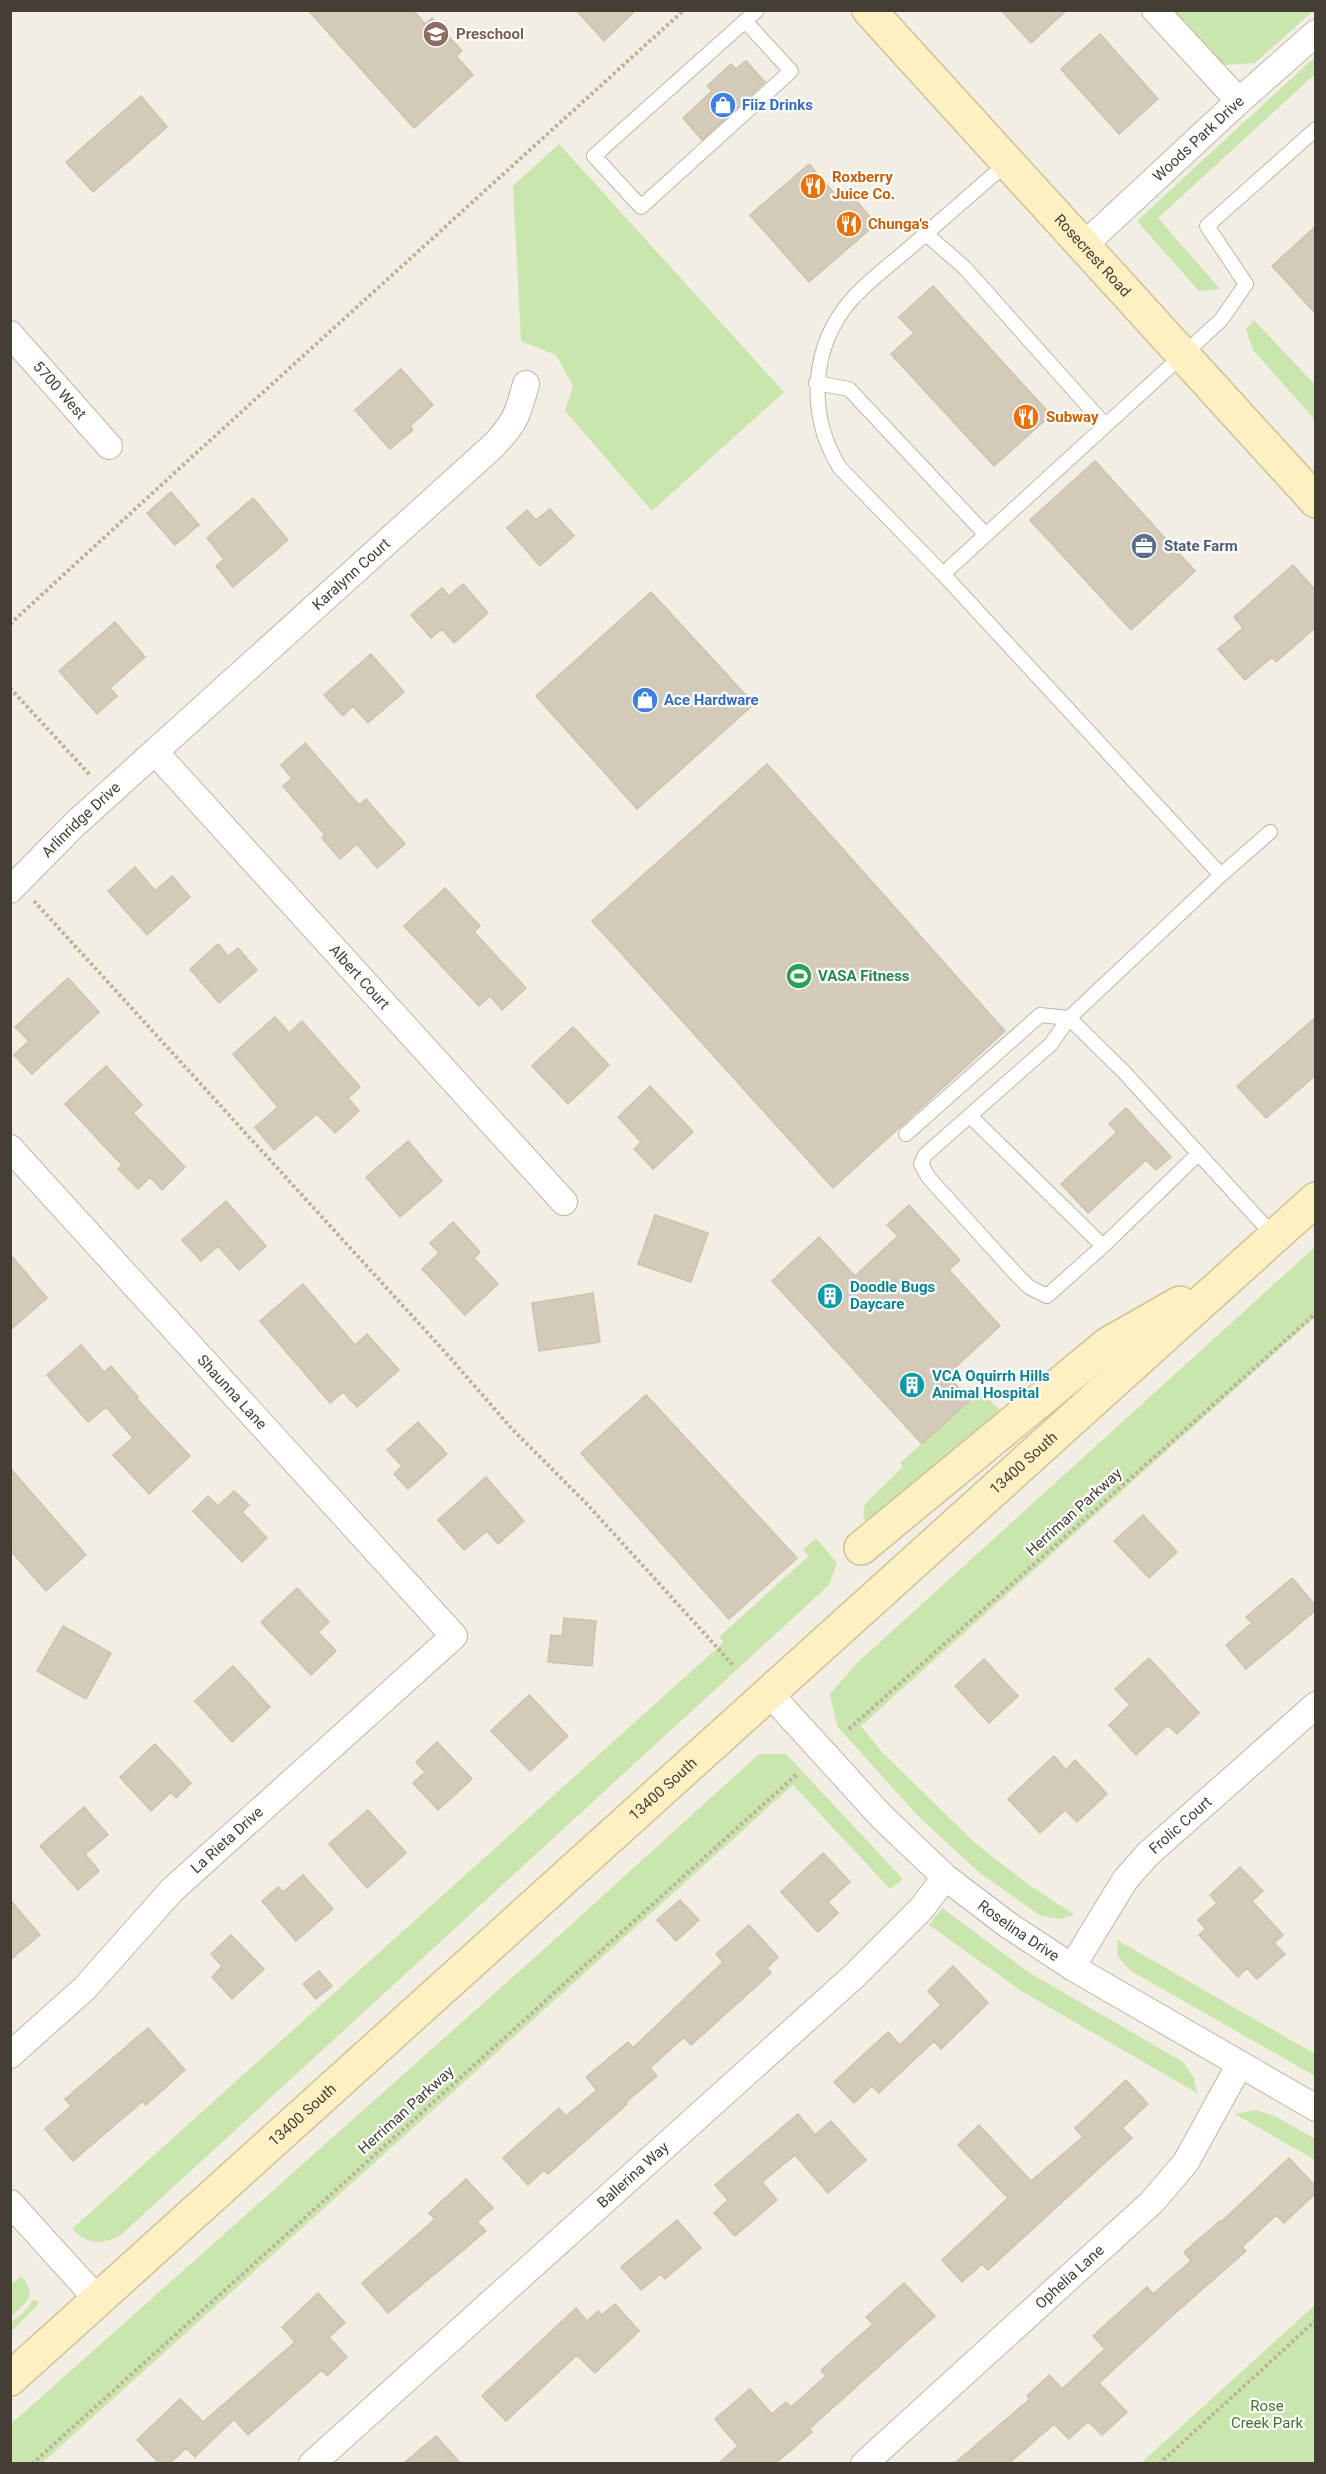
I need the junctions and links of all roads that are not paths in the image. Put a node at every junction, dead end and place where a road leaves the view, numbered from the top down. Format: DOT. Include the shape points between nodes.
graph roads {
  1 [pos="757,10"];
  2 [pos="869,10"];
  3 [pos="1155,10"];
  4 [pos="745,21"];
  5 [pos="1316,33"];
  6 [pos="1239,101"];
  7 [pos="1316,129"];
  8 [pos="1006,163"];
  9 [pos="926,234"];
  10 [pos="1083,247"];
  11 [pos="10,334"];
  12 [pos="1182,355"];
  13 [pos="816,383"];
  14 [pos="526,384"];
  15 [pos="1105,425"];
  16 [pos="109,446"];
  17 [pos="1316,501"];
  18 [pos="986,534"];
  19 [pos="943,574"];
  20 [pos="155,752"];
  21 [pos="1270,832"];
  22 [pos="1221,875"];
  23 [pos="22,895"];
  24 [pos="1069,1018"];
  25 [pos="970,1116"];
  26 [pos="906,1134"];
  27 [pos="10,1148"];
  28 [pos="1198,1154"];
  29 [pos="1316,1199"];
  30 [pos="564,1202"];
  31 [pos="1274,1236"];
  32 [pos="1103,1246"];
  33 [pos="1236,1270"];
  34 [pos="861,1548"];
  35 [pos="454,1636"];
  36 [pos="769,1694"];
  37 [pos="1316,1705"];
  38 [pos="945,1877"];
  39 [pos="1072,1967"];
  40 [pos="10,2055"];
  41 [pos="1240,2064"];
  42 [pos="1316,2108"];
  43 [pos="10,2204"];
  44 [pos="98,2300"];
  45 [pos="10,2379"];
  46 [pos="312,2463"];
  47 [pos="864,2463"];
  1 -- 4 [label="lane"];
  2 -- 8 [label="main road, Rosecrest Road"];
  3 -- 6 [label="street"];
  4 -- 4 [label="lane" via="594,156 641,207 790,71"];
  5 -- 6 [label="street, Woods Park Drive"];
  6 -- 10 [label="street, Woods Park Drive"];
  7 -- 12 [label="lane" via="1207,226 1246,284 1221,320"];
  8 -- 9 [label="lane"];
  8 -- 10 [label="main road, Rosecrest Road"];
  9 -- 13 [label="lane" via="852,299 832,327"];
  9 -- 15 [label="lane" via="965,268"];
  10 -- 12 [label="main road, Rosecrest Road"];
  11 -- 16 [label="street, 5700 West"];
  12 -- 15 [label="lane"];
  12 -- 17 [label="main road, Rosecrest Road"];
  13 -- 18 [label="lane" via="849,389"];
  13 -- 19 [label="lane" via="827,448 840,468"];
  14 -- 20 [label="street, Karalynn Court" via="518,415 492,447"];
  15 -- 18 [label="lane"];
  18 -- 19 [label="lane"];
  19 -- 22 [label="lane"];
  20 -- 23 [label="street, Arlinridge Drive" via="75,824"];
  20 -- 30 [label="street, Albert Court"];
  21 -- 22 [label="lane"];
  22 -- 24 [label="lane"];
  24 -- 25 [label="lane" via="1052,1044"];
  24 -- 26 [label="lane" via="1040,1015"];
  24 -- 28 [label="lane"];
  25 -- 32 [label="lane"];
  25 -- 32 [label="lane" via="925,1155 921,1164 929,1178 1029,1287 1047,1296"];
  27 -- 35 [label="street, Shaunna Lane"];
  28 -- 31 [label="lane"];
  28 -- 32 [label="lane"];
  29 -- 31 [label="main road, 13400 South"];
  31 -- 33 [label="main road, 13400 South"];
  33 -- 34 [label="main road" via="1108,1344"];
  33 -- 36 [label="main road, 13400 South"];
  35 -- 40 [label="street, La Rieta Drive" via="172,1890 85,1988"];
  36 -- 38 [label="street, Roselina Drive" via="881,1816"];
  36 -- 44 [label="main road, 13400 South"];
  37 -- 39 [label="street, Frolic Court" via="1148,1854 1125,1880"];
  38 -- 39 [label="street, Roselina Drive"];
  38 -- 46 [label="street, Ballerina Way" via="922,1908 854,1976"];
  39 -- 41 [label="street, Roselina Drive"];
  41 -- 42 [label="street, Roselina Drive"];
  41 -- 47 [label="street, Ophelia Lane" via="1186,2162 1152,2202"];
  43 -- 44 [label="street"];
  44 -- 45 [label="main road, 13400 South"];
}
